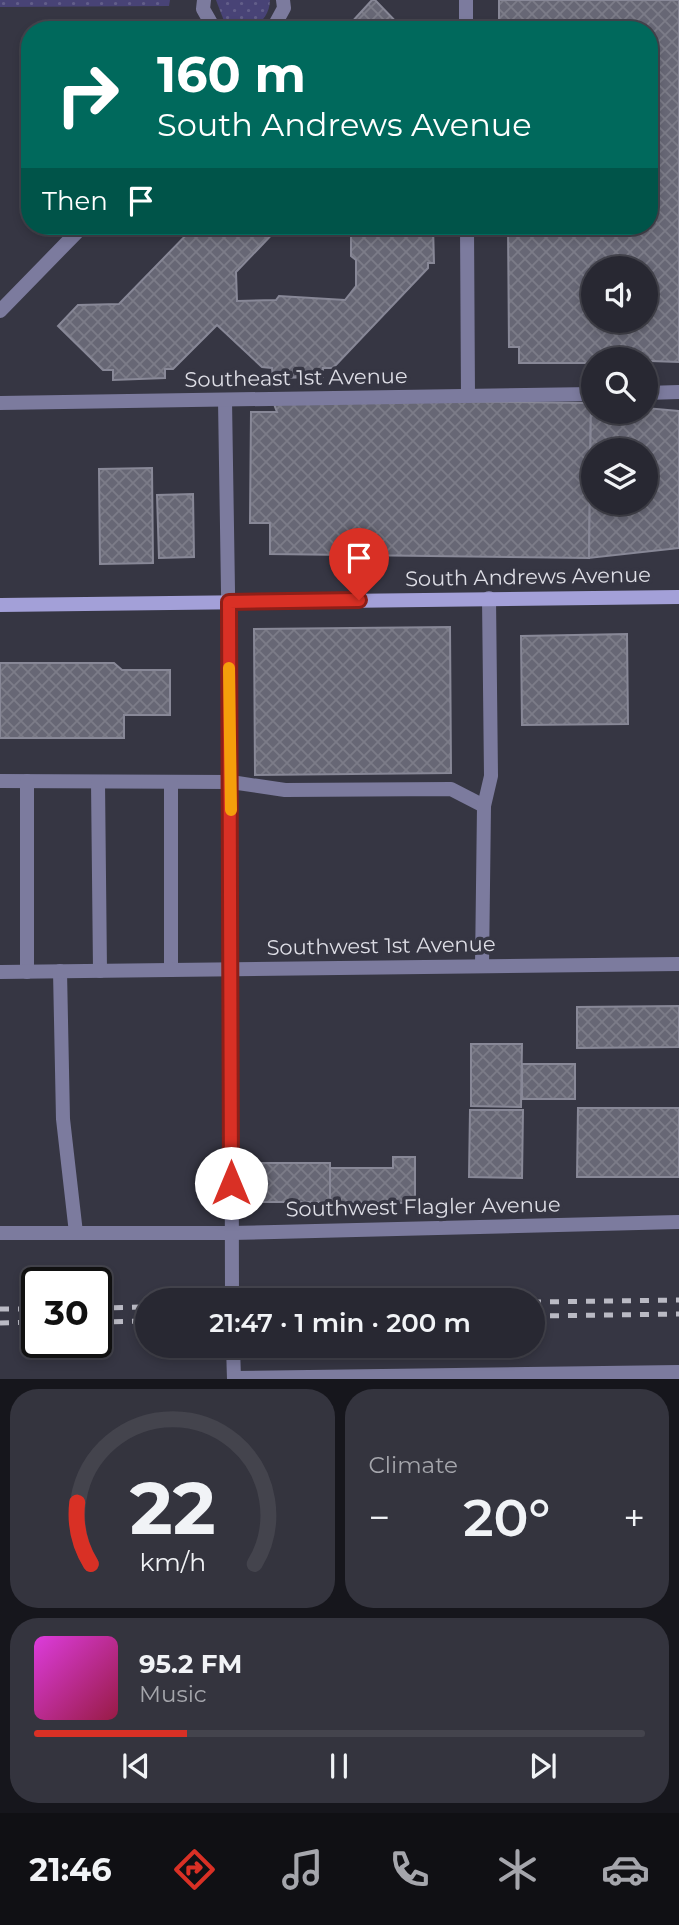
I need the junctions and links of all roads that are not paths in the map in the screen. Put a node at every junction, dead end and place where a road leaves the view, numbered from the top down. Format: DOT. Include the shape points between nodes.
graph roads {
  1 [pos="204,0"];
  2 [pos="283,0"];
  3 [pos="466,0"];
  4 [pos="210,21"];
  5 [pos="277,21"];
  6 [pos="466,21"];
  7 [pos="74,235"];
  8 [pos="467,235"];
  9 [pos="0,311"];
  10 [pos="679,392"];
  11 [pos="658,393"];
  12 [pos="581,394"];
  13 [pos="468,396"];
  14 [pos="225,400"];
  15 [pos="0,404"];
  16 [pos="679,597"];
  17 [pos="489,598"];
  18 [pos="229,602"];
  19 [pos="0,605"];
  20 [pos="0,781"];
  21 [pos="27,782"];
  22 [pos="98,782"];
  23 [pos="171,782"];
  24 [pos="231,782"];
  25 [pos="484,806"];
  26 [pos="679,964"];
  27 [pos="482,966"];
  28 [pos="230,969"];
  29 [pos="171,970"];
  30 [pos="60,971"];
  31 [pos="100,971"];
  32 [pos="0,972"];
  33 [pos="27,972"];
  34 [pos="679,1222"];
  35 [pos="0,1233"];
  36 [pos="76,1233"];
  37 [pos="231,1233"];
  38 [pos="232,1288"];
  39 [pos="233,1358"];
  40 [pos="679,1372"];
  41 [pos="234,1378"];
  1 -- 4 [label="street"];
  2 -- 5 [label="street"];
  3 -- 6 [label="street"];
  7 -- 9 [label="street"];
  8 -- 13 [label="street"];
  10 -- 11 [label="street"];
  12 -- 13 [label="street, Southeast 1st Avenue"];
  13 -- 14 [label="street, Southeast 1st Avenue"];
  14 -- 15 [label="street, Southeast 1st Avenue"];
  14 -- 18 [label="street"];
  16 -- 17 [label="main road, South Andrews Avenue"];
  17 -- 18 [label="main road, South Andrews Avenue"];
  17 -- 25 [label="street" via="491,776"];
  18 -- 19 [label="main road, South Andrews Avenue"];
  18 -- 24 [label="street"];
  20 -- 21 [label="street"];
  21 -- 22 [label="street"];
  21 -- 33 [label="street"];
  22 -- 23 [label="street"];
  22 -- 31 [label="street"];
  23 -- 24 [label="street"];
  23 -- 29 [label="street"];
  24 -- 25 [label="street" via="285,790 451,789"];
  24 -- 28 [label="street"];
  25 -- 27 [label="street"];
  26 -- 27 [label="street, Southwest 1st Avenue"];
  27 -- 28 [label="street, Southwest 1st Avenue"];
  28 -- 29 [label="street, Southwest 1st Avenue"];
  28 -- 37 [label="street"];
  29 -- 31 [label="street, Southwest 1st Avenue"];
  30 -- 31 [label="street, Southwest 1st Avenue"];
  30 -- 33 [label="street, Southwest 1st Avenue"];
  30 -- 36 [label="street" via="64,1119"];
  32 -- 33 [label="street, Southwest 1st Avenue"];
  34 -- 37 [label="street, Southwest Flagler Avenue"];
  35 -- 36 [label="street, Southwest Flagler Avenue"];
  36 -- 37 [label="street, Southwest Flagler Avenue"];
  37 -- 38 [label="street"];
  39 -- 41 [label="street"];
  40 -- 41 [label="street"];
}
